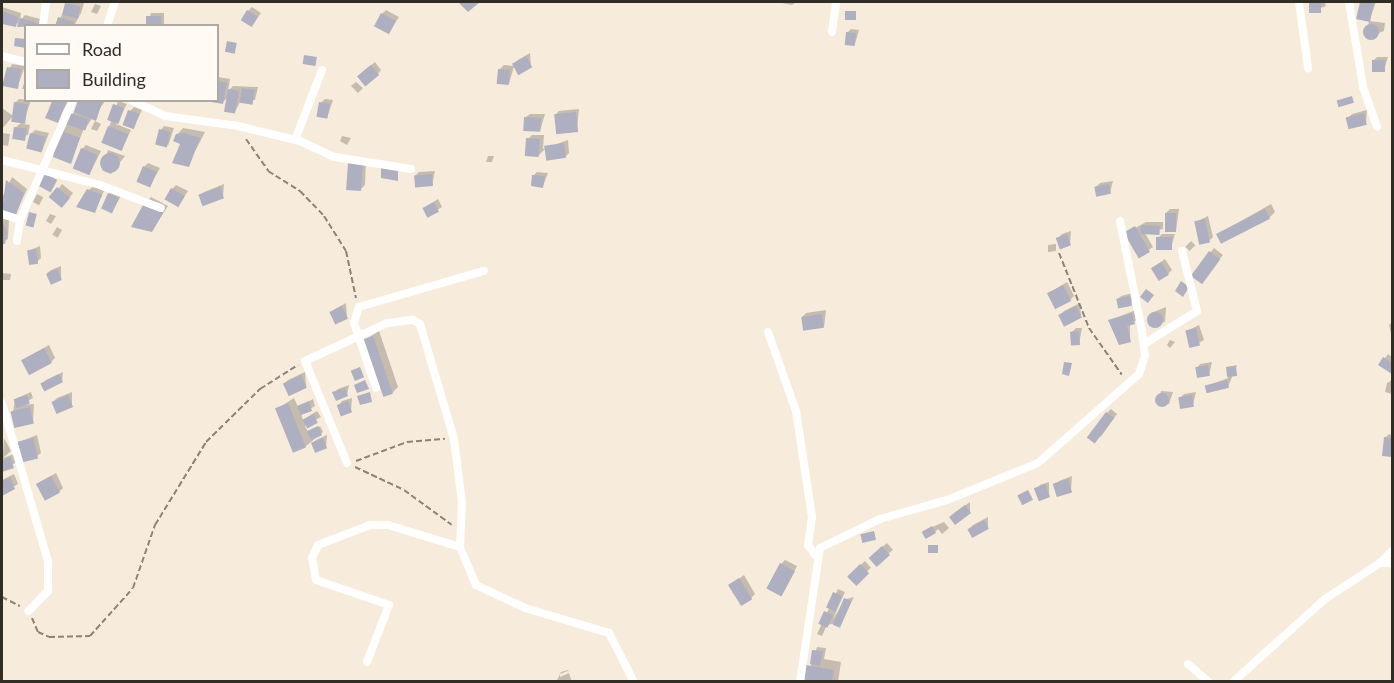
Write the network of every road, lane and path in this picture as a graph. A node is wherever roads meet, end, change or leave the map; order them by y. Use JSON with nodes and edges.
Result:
{"nodes":[{"id":1,"x":46,"y":2,"type":"edge"},
{"id":2,"x":115,"y":2,"type":"edge"},
{"id":3,"x":836,"y":2,"type":"edge"},
{"id":4,"x":1299,"y":2,"type":"edge"},
{"id":5,"x":1349,"y":2,"type":"edge"},
{"id":6,"x":43,"y":24,"type":"edge"},
{"id":7,"x":108,"y":24,"type":"edge"},
{"id":8,"x":832,"y":32,"type":"dead end"},
{"id":9,"x":2,"y":56,"type":"edge"},
{"id":10,"x":24,"y":62,"type":"edge"},
{"id":11,"x":1308,"y":68,"type":"dead end"},
{"id":12,"x":322,"y":70,"type":"dead end"},
{"id":13,"x":72,"y":102,"type":"edge"},
{"id":14,"x":135,"y":102,"type":"edge"},
{"id":15,"x":238,"y":126,"type":"junction"},
{"id":16,"x":1377,"y":128,"type":"dead end"},
{"id":17,"x":295,"y":140,"type":"junction"},
{"id":18,"x":2,"y":160,"type":"edge"},
{"id":19,"x":411,"y":169,"type":"dead end"},
{"id":20,"x":42,"y":170,"type":"junction"},
{"id":21,"x":161,"y":208,"type":"dead end"},
{"id":22,"x":2,"y":214,"type":"edge"},
{"id":23,"x":20,"y":220,"type":"junction"},
{"id":24,"x":1120,"y":221,"type":"dead end"},
{"id":25,"x":16,"y":241,"type":"dead end"},
{"id":26,"x":1182,"y":251,"type":"dead end"},
{"id":27,"x":1059,"y":253,"type":"dead end"},
{"id":28,"x":484,"y":270,"type":"dead end"},
{"id":29,"x":359,"y":308,"type":"junction"},
{"id":30,"x":768,"y":332,"type":"dead end"},
{"id":31,"x":359,"y":334,"type":"junction"},
{"id":32,"x":1144,"y":344,"type":"junction"},
{"id":33,"x":304,"y":362,"type":"junction"},
{"id":34,"x":1129,"y":385,"type":"junction"},
{"id":35,"x":376,"y":388,"type":"dead end"},
{"id":36,"x":2,"y":403,"type":"edge"},
{"id":37,"x":454,"y":439,"type":"junction"},
{"id":38,"x":347,"y":463,"type":"junction"},
{"id":39,"x":460,"y":527,"type":"junction"},
{"id":40,"x":460,"y":547,"type":"junction"},
{"id":41,"x":1392,"y":551,"type":"edge"},
{"id":42,"x":815,"y":555,"type":"junction"},
{"id":43,"x":1380,"y":563,"type":"junction"},
{"id":44,"x":1392,"y":563,"type":"edge"},
{"id":45,"x":2,"y":597,"type":"edge"},
{"id":46,"x":29,"y":611,"type":"junction"},
{"id":47,"x":367,"y":662,"type":"dead end"},
{"id":48,"x":1188,"y":664,"type":"dead end"},
{"id":49,"x":634,"y":681,"type":"edge"},
{"id":50,"x":800,"y":681,"type":"edge"},
{"id":51,"x":1209,"y":681,"type":"edge"},
{"id":52,"x":1233,"y":681,"type":"edge"}],
"edges":[{"from":1,"to":6,"type":"street"},
{"from":2,"to":7,"type":"street"},
{"from":3,"to":8,"type":"street"},
{"from":4,"to":11,"type":"street"},
{"from":5,"to":16,"type":"street"},
{"from":9,"to":10,"type":"street"},
{"from":12,"to":17,"type":"street"},
{"from":13,"to":20,"type":"street"},
{"from":14,"to":15,"type":"street"},
{"from":15,"to":17,"type":"street"},
{"from":15,"to":29,"type":"path"},
{"from":17,"to":19,"type":"street"},
{"from":18,"to":20,"type":"street"},
{"from":20,"to":21,"type":"street"},
{"from":20,"to":23,"type":"street"},
{"from":22,"to":23,"type":"street"},
{"from":23,"to":25,"type":"street"},
{"from":24,"to":32,"type":"street"},
{"from":26,"to":32,"type":"street"},
{"from":27,"to":34,"type":"path"},
{"from":28,"to":29,"type":"street"},
{"from":29,"to":31,"type":"street"},
{"from":30,"to":42,"type":"street"},
{"from":31,"to":33,"type":"street"},
{"from":31,"to":35,"type":"street"},
{"from":31,"to":37,"type":"street"},
{"from":32,"to":34,"type":"street"},
{"from":33,"to":38,"type":"street"},
{"from":33,"to":46,"type":"path"},
{"from":34,"to":42,"type":"street"},
{"from":36,"to":46,"type":"street"},
{"from":37,"to":38,"type":"path"},
{"from":37,"to":39,"type":"street"},
{"from":38,"to":39,"type":"path"},
{"from":39,"to":40,"type":"street"},
{"from":40,"to":47,"type":"street"},
{"from":40,"to":49,"type":"street"},
{"from":41,"to":43,"type":"street"},
{"from":42,"to":50,"type":"street"},
{"from":43,"to":44,"type":"street"},
{"from":43,"to":52,"type":"street"},
{"from":45,"to":46,"type":"path"},
{"from":48,"to":51,"type":"street"}]}
